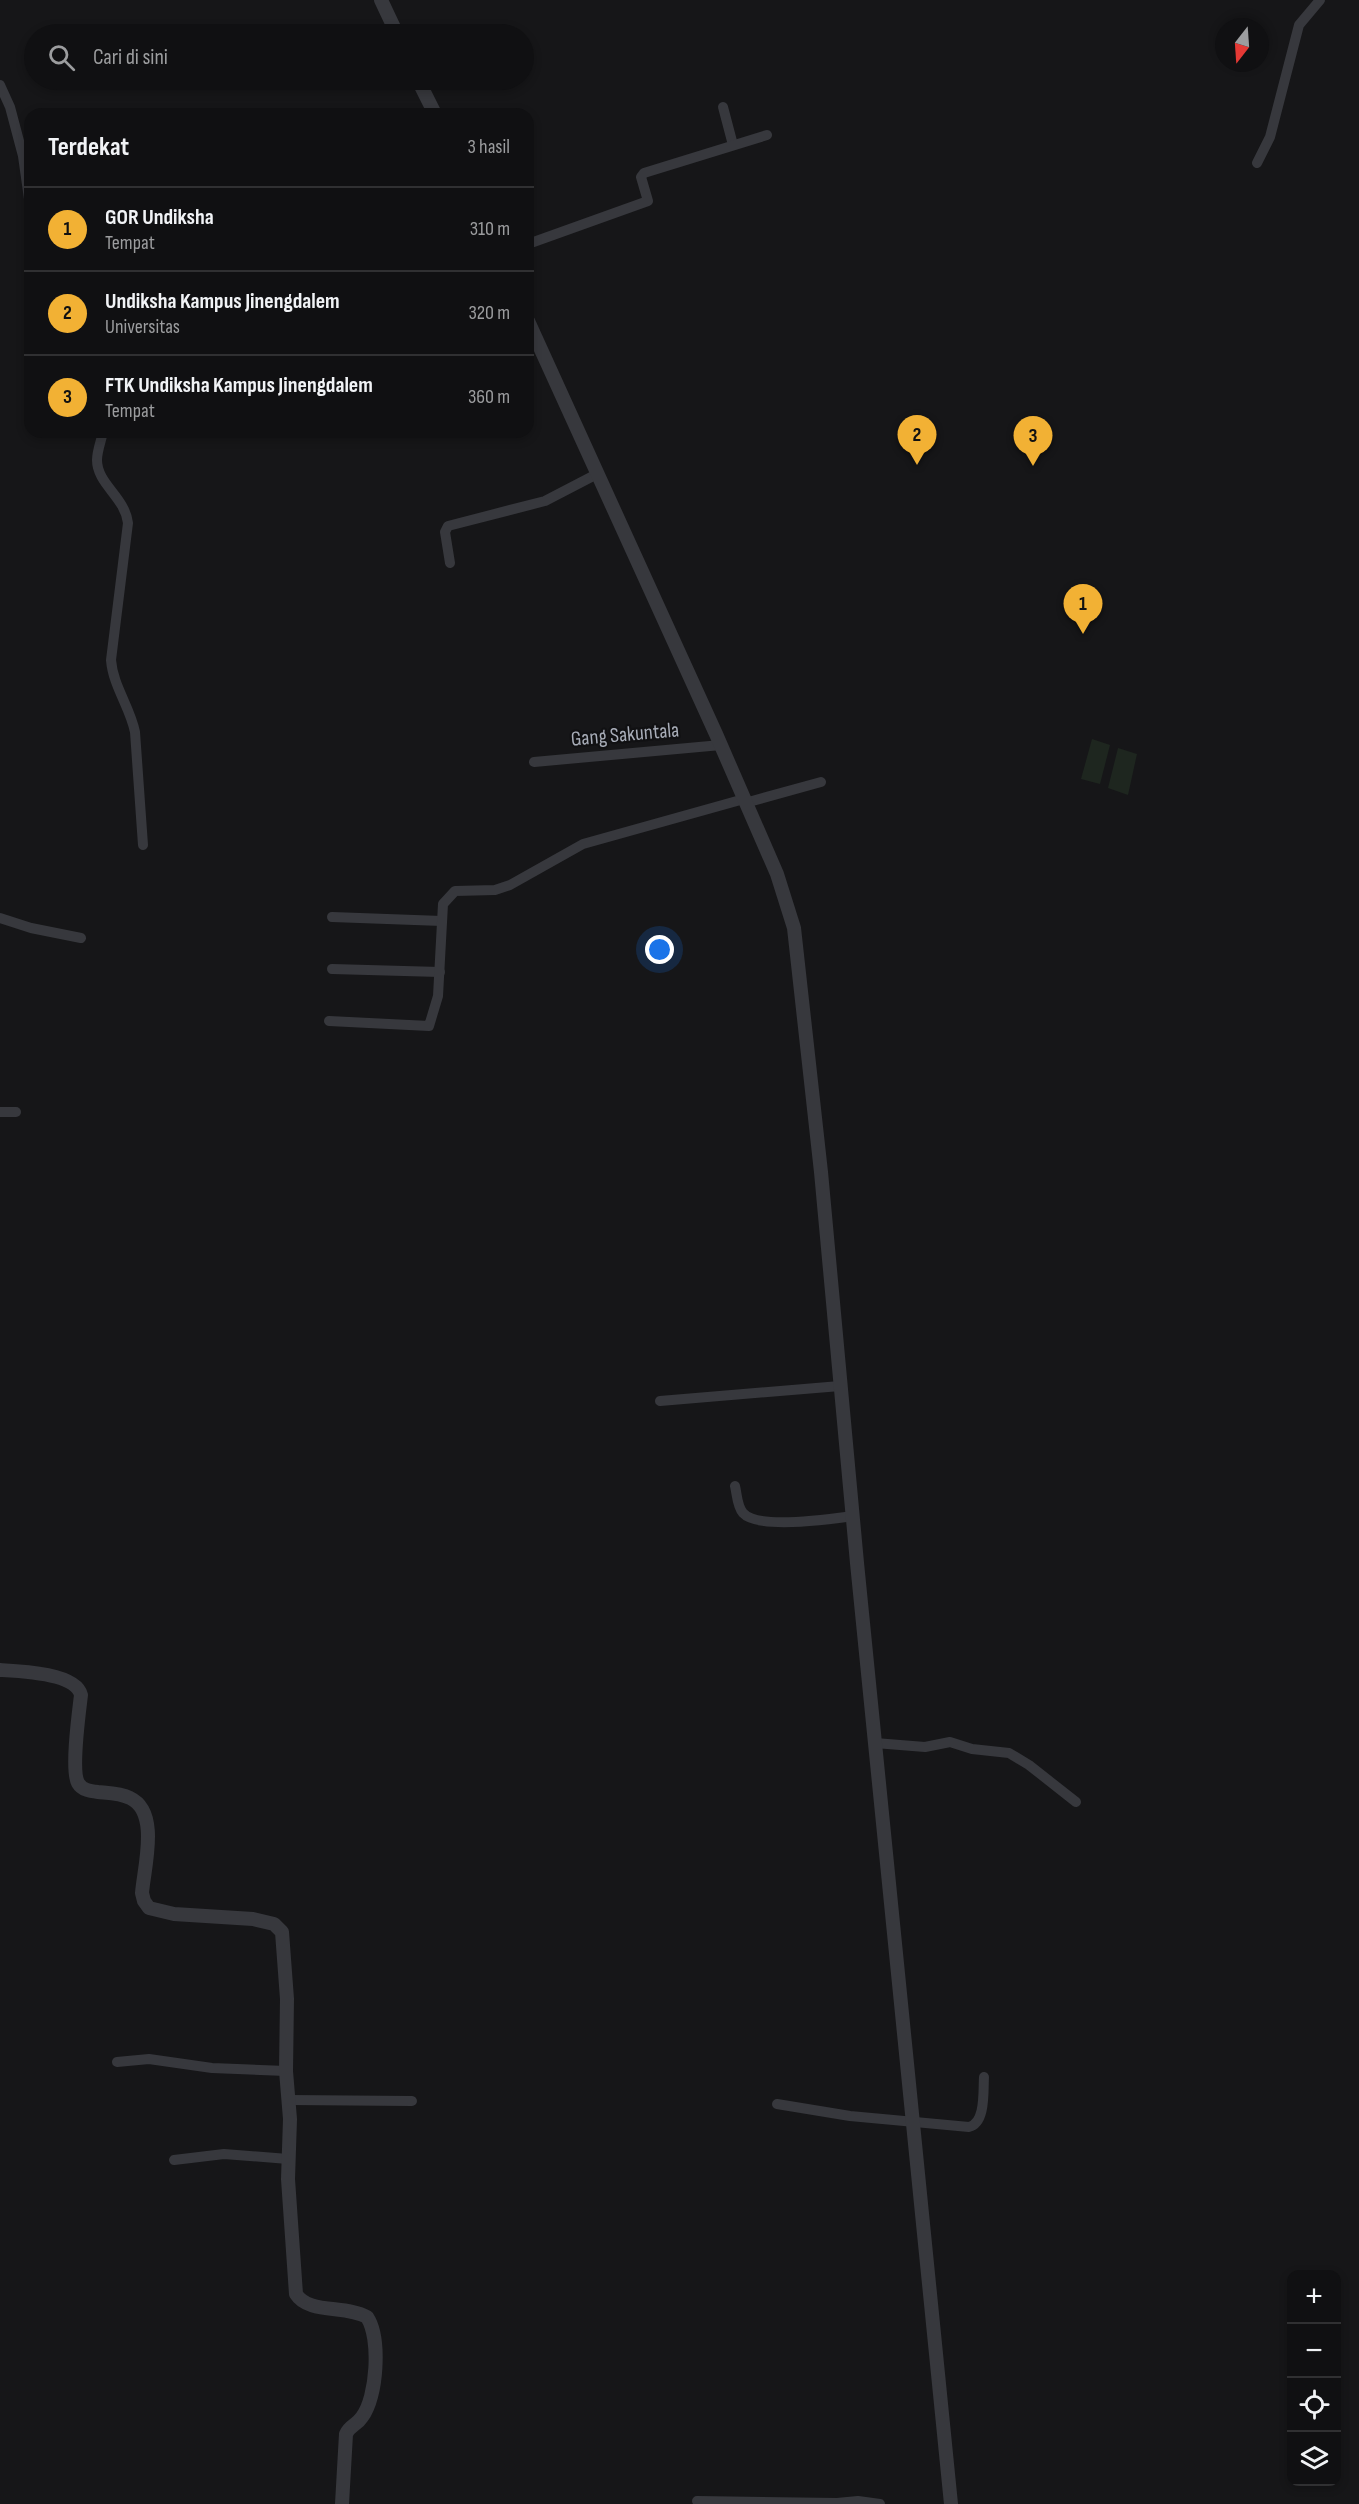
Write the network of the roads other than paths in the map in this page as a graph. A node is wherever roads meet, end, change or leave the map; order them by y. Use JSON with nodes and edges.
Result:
{"nodes":[{"id":1,"x":381,"y":0,"type":"edge"},
{"id":2,"x":1320,"y":0,"type":"edge"},
{"id":3,"x":393,"y":24,"type":"edge"},
{"id":4,"x":0,"y":85,"type":"edge"},
{"id":5,"x":423,"y":90,"type":"edge"},
{"id":6,"x":723,"y":107,"type":"dead end"},
{"id":7,"x":432,"y":108,"type":"edge"},
{"id":8,"x":767,"y":135,"type":"dead end"},
{"id":9,"x":733,"y":145,"type":"junction"},
{"id":10,"x":24,"y":163,"type":"edge"},
{"id":11,"x":1257,"y":163,"type":"dead end"},
{"id":12,"x":534,"y":242,"type":"edge"},
{"id":13,"x":534,"y":334,"type":"edge"},
{"id":14,"x":102,"y":438,"type":"edge"},
{"id":15,"x":597,"y":474,"type":"junction"},
{"id":16,"x":450,"y":563,"type":"dead end"},
{"id":17,"x":721,"y":745,"type":"junction"},
{"id":18,"x":534,"y":762,"type":"dead end"},
{"id":19,"x":821,"y":782,"type":"dead end"},
{"id":20,"x":745,"y":801,"type":"junction"},
{"id":21,"x":143,"y":845,"type":"dead end"},
{"id":22,"x":332,"y":917,"type":"dead end"},
{"id":23,"x":0,"y":918,"type":"edge"},
{"id":24,"x":442,"y":921,"type":"junction"},
{"id":25,"x":81,"y":938,"type":"dead end"},
{"id":26,"x":332,"y":969,"type":"dead end"},
{"id":27,"x":440,"y":972,"type":"junction"},
{"id":28,"x":329,"y":1021,"type":"dead end"},
{"id":29,"x":0,"y":1112,"type":"edge"},
{"id":30,"x":16,"y":1112,"type":"dead end"},
{"id":31,"x":840,"y":1386,"type":"junction"},
{"id":32,"x":660,"y":1401,"type":"dead end"},
{"id":33,"x":735,"y":1486,"type":"dead end"},
{"id":34,"x":853,"y":1516,"type":"junction"},
{"id":35,"x":0,"y":1670,"type":"edge"},
{"id":36,"x":875,"y":1743,"type":"junction"},
{"id":37,"x":1076,"y":1802,"type":"dead end"},
{"id":38,"x":117,"y":2062,"type":"dead end"},
{"id":39,"x":286,"y":2071,"type":"junction"},
{"id":40,"x":984,"y":2077,"type":"dead end"},
{"id":41,"x":289,"y":2100,"type":"junction"},
{"id":42,"x":412,"y":2101,"type":"dead end"},
{"id":43,"x":777,"y":2104,"type":"dead end"},
{"id":44,"x":912,"y":2124,"type":"junction"},
{"id":45,"x":288,"y":2159,"type":"junction"},
{"id":46,"x":174,"y":2160,"type":"dead end"},
{"id":47,"x":697,"y":2501,"type":"dead end"},
{"id":48,"x":342,"y":2504,"type":"edge"},
{"id":49,"x":880,"y":2504,"type":"edge"},
{"id":50,"x":951,"y":2504,"type":"edge"}],
"edges":[{"from":1,"to":3,"type":"street"},
{"from":2,"to":11,"type":"street"},
{"from":4,"to":10,"type":"street"},
{"from":5,"to":7,"type":"street"},
{"from":6,"to":9,"type":"street"},
{"from":8,"to":9,"type":"street"},
{"from":9,"to":12,"type":"street"},
{"from":13,"to":15,"type":"street"},
{"from":14,"to":21,"type":"street"},
{"from":15,"to":16,"type":"street"},
{"from":15,"to":17,"type":"street"},
{"from":17,"to":18,"type":"street","name":"Gang Sakuntala"},
{"from":17,"to":20,"type":"street"},
{"from":19,"to":20,"type":"street"},
{"from":20,"to":24,"type":"street"},
{"from":20,"to":31,"type":"street"},
{"from":22,"to":24,"type":"street"},
{"from":23,"to":25,"type":"street"},
{"from":24,"to":27,"type":"street"},
{"from":26,"to":27,"type":"street"},
{"from":27,"to":28,"type":"street"},
{"from":29,"to":30,"type":"street"},
{"from":31,"to":32,"type":"street"},
{"from":31,"to":34,"type":"street"},
{"from":33,"to":34,"type":"street"},
{"from":34,"to":36,"type":"street"},
{"from":35,"to":39,"type":"street"},
{"from":36,"to":37,"type":"street"},
{"from":36,"to":44,"type":"street"},
{"from":38,"to":39,"type":"street"},
{"from":39,"to":41,"type":"street"},
{"from":40,"to":44,"type":"street"},
{"from":41,"to":42,"type":"street"},
{"from":41,"to":45,"type":"street"},
{"from":43,"to":44,"type":"street"},
{"from":44,"to":50,"type":"street"},
{"from":45,"to":46,"type":"street"},
{"from":45,"to":48,"type":"street"},
{"from":47,"to":49,"type":"street"}]}
